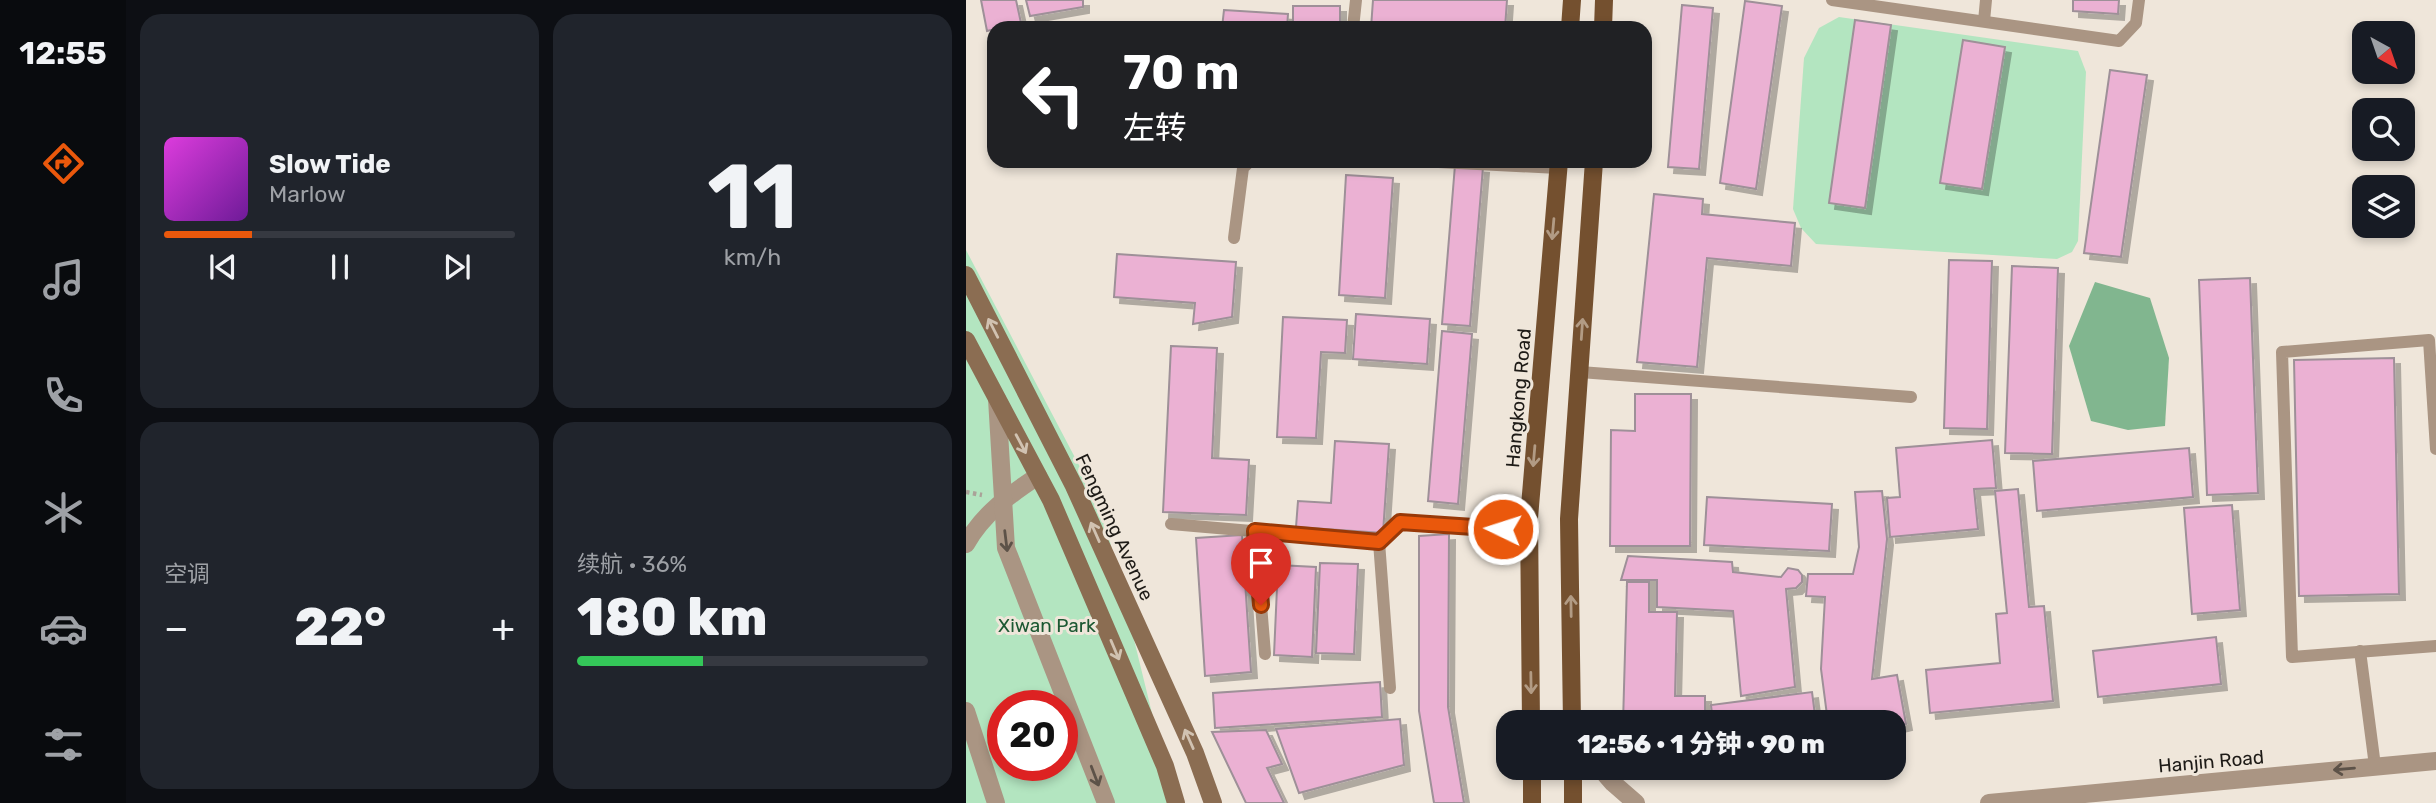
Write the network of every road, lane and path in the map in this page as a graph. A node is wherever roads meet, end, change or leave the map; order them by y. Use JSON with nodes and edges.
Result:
{"nodes":[{"id":1,"x":1356,"y":0,"type":"edge"},
{"id":2,"x":1572,"y":0,"type":"edge"},
{"id":3,"x":1604,"y":0,"type":"edge"},
{"id":4,"x":1832,"y":0,"type":"edge"},
{"id":5,"x":1986,"y":0,"type":"edge"},
{"id":6,"x":2139,"y":0,"type":"edge"},
{"id":7,"x":1354,"y":21,"type":"edge"},
{"id":8,"x":1570,"y":21,"type":"edge"},
{"id":9,"x":1603,"y":21,"type":"edge"},
{"id":10,"x":1984,"y":22,"type":"junction"},
{"id":11,"x":1243,"y":168,"type":"edge"},
{"id":12,"x":1559,"y":168,"type":"edge"},
{"id":13,"x":1594,"y":168,"type":"edge"},
{"id":14,"x":1234,"y":238,"type":"dead end"},
{"id":15,"x":966,"y":275,"type":"edge"},
{"id":16,"x":966,"y":340,"type":"edge"},
{"id":17,"x":1580,"y":372,"type":"junction"},
{"id":18,"x":1911,"y":397,"type":"dead end"},
{"id":19,"x":998,"y":399,"type":"junction"},
{"id":20,"x":2436,"y":449,"type":"edge"},
{"id":21,"x":1038,"y":476,"type":"junction"},
{"id":22,"x":1003,"y":499,"type":"junction"},
{"id":23,"x":1171,"y":524,"type":"dead end"},
{"id":24,"x":1255,"y":531,"type":"junction"},
{"id":25,"x":1529,"y":531,"type":"junction"},
{"id":26,"x":1379,"y":542,"type":"junction"},
{"id":27,"x":966,"y":544,"type":"edge"},
{"id":28,"x":2436,"y":646,"type":"edge"},
{"id":29,"x":2360,"y":651,"type":"junction"},
{"id":30,"x":1265,"y":654,"type":"dead end"},
{"id":31,"x":1390,"y":688,"type":"dead end"},
{"id":32,"x":1531,"y":710,"type":"edge"},
{"id":33,"x":1572,"y":710,"type":"edge"},
{"id":34,"x":966,"y":711,"type":"edge"},
{"id":35,"x":2436,"y":761,"type":"edge"},
{"id":36,"x":2375,"y":766,"type":"junction"},
{"id":37,"x":1532,"y":780,"type":"edge"},
{"id":38,"x":1573,"y":780,"type":"edge"},
{"id":39,"x":1610,"y":780,"type":"edge"},
{"id":40,"x":996,"y":803,"type":"edge"},
{"id":41,"x":1106,"y":803,"type":"edge"},
{"id":42,"x":1177,"y":803,"type":"edge"},
{"id":43,"x":1213,"y":803,"type":"edge"},
{"id":44,"x":1532,"y":803,"type":"edge"},
{"id":45,"x":1573,"y":803,"type":"edge"},
{"id":46,"x":1636,"y":803,"type":"edge"},
{"id":47,"x":1989,"y":803,"type":"edge"}],
"edges":[{"from":1,"to":7,"type":"lane"},
{"from":2,"to":8,"type":"main road"},
{"from":3,"to":9,"type":"main road"},
{"from":4,"to":10,"type":"lane"},
{"from":5,"to":10,"type":"lane"},
{"from":6,"to":10,"type":"lane"},
{"from":11,"to":14,"type":"lane"},
{"from":12,"to":25,"type":"main road","name":"Hangkong Road","one_way":true},
{"from":17,"to":13,"type":"main road","one_way":true},
{"from":43,"to":15,"type":"main road","name":"Fengming Avenue","one_way":true},
{"from":16,"to":19,"type":"main road"},
{"from":17,"to":18,"type":"lane"},
{"from":33,"to":17,"type":"main road","one_way":true},
{"from":19,"to":21,"type":"main road","one_way":true},
{"from":19,"to":22,"type":"street"},
{"from":20,"to":29,"type":"lane"},
{"from":21,"to":22,"type":"street"},
{"from":21,"to":42,"type":"main road","one_way":true},
{"from":22,"to":27,"type":"street"},
{"from":22,"to":41,"type":"street","one_way":true},
{"from":23,"to":24,"type":"lane"},
{"from":24,"to":26,"type":"lane"},
{"from":24,"to":30,"type":"lane"},
{"from":25,"to":26,"type":"lane"},
{"from":25,"to":32,"type":"main road","name":"Hangkong Road","one_way":true},
{"from":26,"to":31,"type":"lane"},
{"from":28,"to":29,"type":"lane"},
{"from":29,"to":36,"type":"lane"},
{"from":34,"to":40,"type":"street"},
{"from":35,"to":36,"type":"street","name":"Hanjin Road"},
{"from":36,"to":47,"type":"street","name":"Hanjin Road","one_way":true},
{"from":37,"to":44,"type":"main road"},
{"from":38,"to":45,"type":"main road"},
{"from":39,"to":46,"type":"street"}]}
